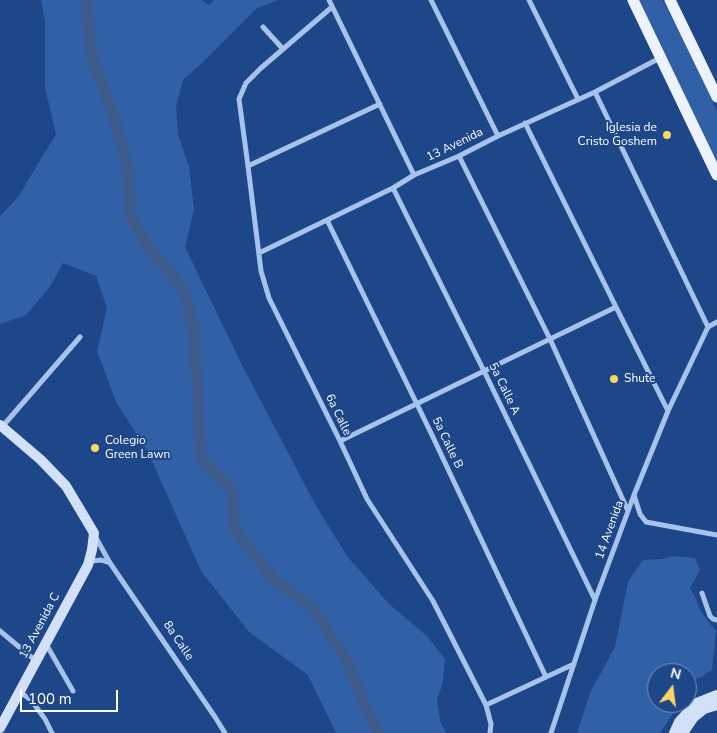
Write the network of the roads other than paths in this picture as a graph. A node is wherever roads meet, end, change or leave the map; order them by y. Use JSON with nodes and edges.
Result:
{"nodes":[{"id":1,"x":329,"y":0,"type":"edge"},
{"id":2,"x":431,"y":0,"type":"edge"},
{"id":3,"x":529,"y":0,"type":"edge"},
{"id":4,"x":632,"y":0,"type":"edge"},
{"id":5,"x":670,"y":0,"type":"edge"},
{"id":6,"x":332,"y":7,"type":"junction"},
{"id":7,"x":264,"y":27,"type":"dead end"},
{"id":8,"x":283,"y":49,"type":"junction"},
{"id":9,"x":660,"y":58,"type":"junction"},
{"id":10,"x":595,"y":92,"type":"junction"},
{"id":11,"x":717,"y":97,"type":"edge"},
{"id":12,"x":578,"y":99,"type":"junction"},
{"id":13,"x":380,"y":104,"type":"junction"},
{"id":14,"x":525,"y":123,"type":"junction"},
{"id":15,"x":498,"y":136,"type":"junction"},
{"id":16,"x":459,"y":156,"type":"junction"},
{"id":17,"x":248,"y":166,"type":"junction"},
{"id":18,"x":414,"y":175,"type":"junction"},
{"id":19,"x":717,"y":175,"type":"edge"},
{"id":20,"x":393,"y":188,"type":"junction"},
{"id":21,"x":327,"y":220,"type":"junction"},
{"id":22,"x":259,"y":253,"type":"junction"},
{"id":23,"x":616,"y":307,"type":"junction"},
{"id":24,"x":717,"y":322,"type":"edge"},
{"id":25,"x":708,"y":327,"type":"junction"},
{"id":26,"x":80,"y":337,"type":"dead end"},
{"id":27,"x":550,"y":339,"type":"junction"},
{"id":28,"x":484,"y":371,"type":"junction"},
{"id":29,"x":416,"y":404,"type":"junction"},
{"id":30,"x":668,"y":411,"type":"junction"},
{"id":31,"x":1,"y":426,"type":"edge"},
{"id":32,"x":340,"y":440,"type":"junction"},
{"id":33,"x":634,"y":494,"type":"junction"},
{"id":34,"x":628,"y":511,"type":"junction"},
{"id":35,"x":94,"y":533,"type":"junction"},
{"id":36,"x":717,"y":535,"type":"edge"},
{"id":37,"x":110,"y":563,"type":"junction"},
{"id":38,"x":88,"y":565,"type":"junction"},
{"id":39,"x":702,"y":593,"type":"dead end"},
{"id":40,"x":595,"y":600,"type":"junction"},
{"id":41,"x":717,"y":620,"type":"edge"},
{"id":42,"x":0,"y":631,"type":"edge"},
{"id":43,"x":46,"y":643,"type":"junction"},
{"id":44,"x":36,"y":661,"type":"junction"},
{"id":45,"x":574,"y":664,"type":"junction"},
{"id":46,"x":546,"y":677,"type":"junction"},
{"id":47,"x":73,"y":691,"type":"dead end"},
{"id":48,"x":20,"y":692,"type":"junction"},
{"id":49,"x":717,"y":695,"type":"edge"},
{"id":50,"x":486,"y":705,"type":"junction"},
{"id":51,"x":717,"y":705,"type":"edge"},
{"id":52,"x":0,"y":728,"type":"edge"},
{"id":53,"x":52,"y":733,"type":"edge"},
{"id":54,"x":225,"y":733,"type":"edge"},
{"id":55,"x":490,"y":733,"type":"edge"},
{"id":56,"x":551,"y":733,"type":"edge"},
{"id":57,"x":674,"y":733,"type":"edge"},
{"id":58,"x":683,"y":733,"type":"edge"}],
"edges":[{"from":1,"to":6,"type":"street"},
{"from":2,"to":15,"type":"street"},
{"from":3,"to":12,"type":"street"},
{"from":4,"to":9,"type":"main road"},
{"from":5,"to":11,"type":"main road"},
{"from":6,"to":8,"type":"street"},
{"from":6,"to":13,"type":"street"},
{"from":7,"to":8,"type":"street"},
{"from":8,"to":17,"type":"street","name":"6a Calle"},
{"from":9,"to":10,"type":"street","name":"13 Avenida"},
{"from":9,"to":19,"type":"main road"},
{"from":10,"to":12,"type":"street","name":"13 Avenida"},
{"from":10,"to":25,"type":"street"},
{"from":12,"to":14,"type":"street","name":"13 Avenida"},
{"from":13,"to":17,"type":"street"},
{"from":13,"to":18,"type":"street"},
{"from":14,"to":15,"type":"street","name":"13 Avenida"},
{"from":14,"to":23,"type":"street"},
{"from":15,"to":16,"type":"street","name":"13 Avenida"},
{"from":16,"to":18,"type":"street","name":"13 Avenida"},
{"from":16,"to":27,"type":"street"},
{"from":17,"to":22,"type":"street","name":"6a Calle"},
{"from":18,"to":20,"type":"street","name":"13 Avenida"},
{"from":20,"to":21,"type":"street","name":"13 Avenida"},
{"from":20,"to":28,"type":"street","name":"5a Calle A"},
{"from":21,"to":22,"type":"street","name":"13 Avenida"},
{"from":21,"to":29,"type":"street","name":"5a Calle B"},
{"from":22,"to":32,"type":"street","name":"6a Calle"},
{"from":23,"to":27,"type":"street"},
{"from":23,"to":30,"type":"street"},
{"from":24,"to":25,"type":"street"},
{"from":25,"to":30,"type":"street","name":"14 Avenida"},
{"from":26,"to":31,"type":"street"},
{"from":27,"to":28,"type":"street"},
{"from":27,"to":34,"type":"street"},
{"from":28,"to":29,"type":"street"},
{"from":28,"to":40,"type":"street","name":"5a Calle A"},
{"from":29,"to":32,"type":"street"},
{"from":29,"to":46,"type":"street","name":"5a Calle B"},
{"from":30,"to":33,"type":"street","name":"14 Avenida"},
{"from":31,"to":35,"type":"street","name":"8a Calle"},
{"from":32,"to":50,"type":"street","name":"6a Calle"},
{"from":33,"to":34,"type":"street","name":"14 Avenida"},
{"from":33,"to":36,"type":"street"},
{"from":34,"to":40,"type":"street","name":"14 Avenida"},
{"from":35,"to":37,"type":"street","name":"8a Calle"},
{"from":35,"to":38,"type":"street","name":"13 Avenida C"},
{"from":37,"to":38,"type":"street"},
{"from":37,"to":54,"type":"street","name":"8a Calle"},
{"from":38,"to":43,"type":"street","name":"13 Avenida C"},
{"from":39,"to":41,"type":"street"},
{"from":40,"to":45,"type":"street","name":"14 Avenida"},
{"from":42,"to":44,"type":"street"},
{"from":43,"to":44,"type":"street","name":"13 Avenida C"},
{"from":43,"to":47,"type":"street"},
{"from":44,"to":48,"type":"street","name":"13 Avenida C"},
{"from":45,"to":46,"type":"street"},
{"from":45,"to":56,"type":"street"},
{"from":46,"to":50,"type":"street"},
{"from":48,"to":52,"type":"street","name":"13 Avenida C"},
{"from":48,"to":53,"type":"street"},
{"from":49,"to":57,"type":"street"},
{"from":50,"to":55,"type":"street","name":"6a Calle"},
{"from":51,"to":58,"type":"street"}]}
